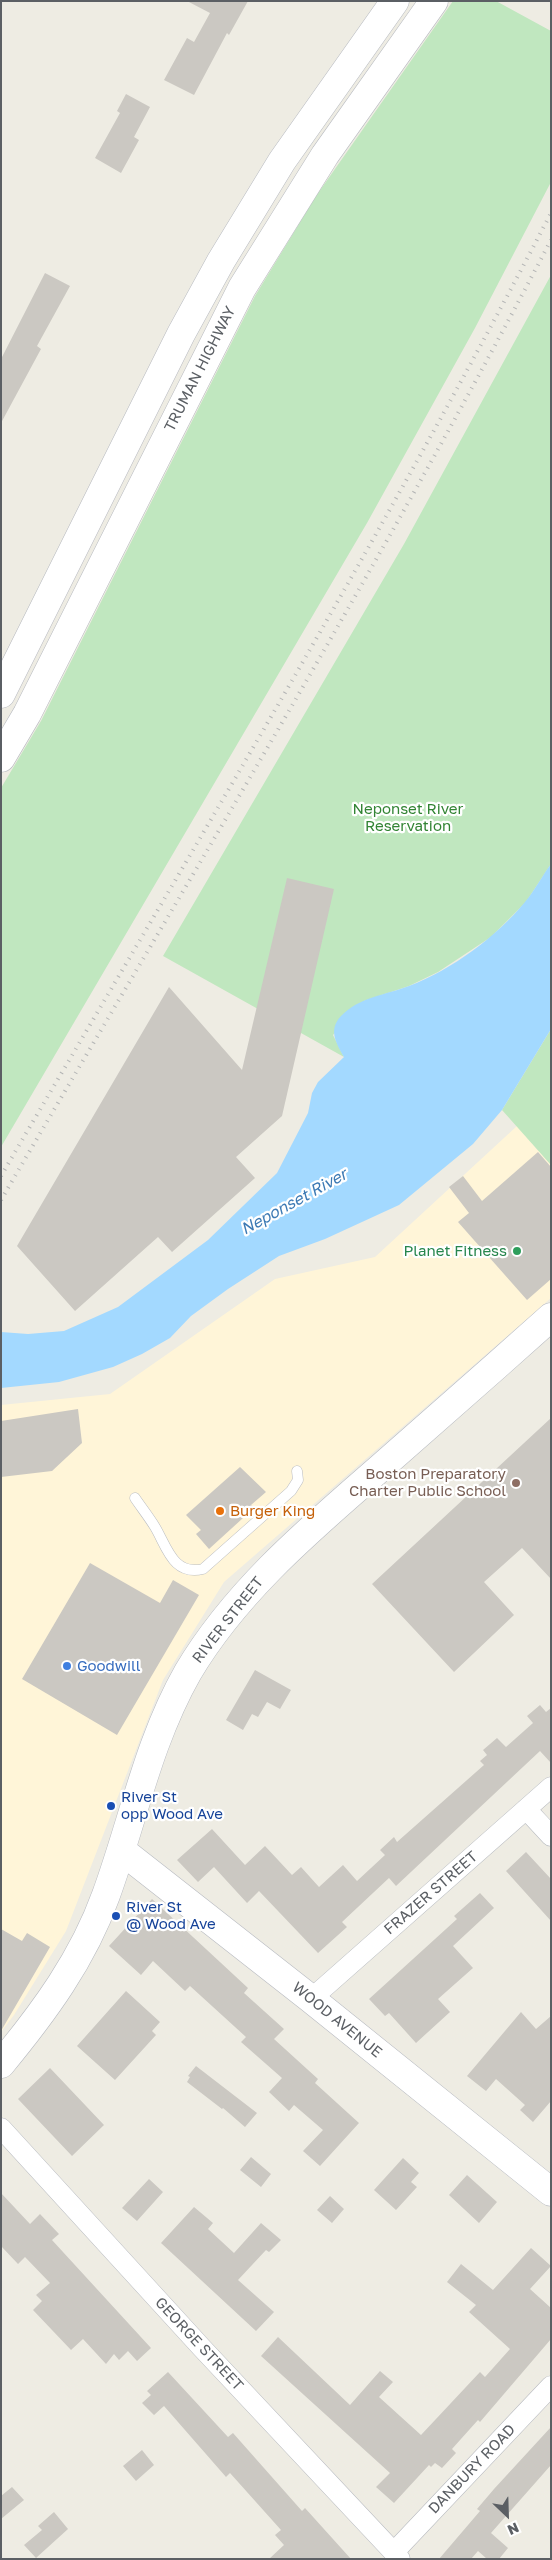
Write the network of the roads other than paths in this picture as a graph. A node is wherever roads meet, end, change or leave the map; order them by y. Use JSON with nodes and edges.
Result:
{"nodes":[{"id":1,"x":394,"y":1,"type":"edge"},
{"id":2,"x":434,"y":1,"type":"edge"},
{"id":3,"x":93,"y":514,"type":"junction"},
{"id":4,"x":120,"y":528,"type":"junction"},
{"id":5,"x":1,"y":694,"type":"edge"},
{"id":6,"x":1,"y":758,"type":"edge"},
{"id":7,"x":551,"y":1317,"type":"edge"},
{"id":8,"x":297,"y":1471,"type":"dead end"},
{"id":9,"x":135,"y":1498,"type":"dead end"},
{"id":10,"x":551,"y":1787,"type":"edge"},
{"id":11,"x":526,"y":1809,"type":"junction"},
{"id":12,"x":551,"y":1836,"type":"edge"},
{"id":13,"x":120,"y":1850,"type":"junction"},
{"id":14,"x":311,"y":1999,"type":"junction"},
{"id":15,"x":1,"y":2064,"type":"edge"},
{"id":16,"x":1,"y":2128,"type":"edge"},
{"id":17,"x":551,"y":2192,"type":"edge"},
{"id":18,"x":551,"y":2386,"type":"edge"},
{"id":19,"x":397,"y":2555,"type":"edge"}],
"edges":[{"from":1,"to":3,"type":"main road","name":"TRUMAN HIGHWAY"},
{"from":2,"to":4,"type":"main road","name":"TRUMAN HIGHWAY"},
{"from":3,"to":4,"type":"main road"},
{"from":3,"to":5,"type":"main road","name":"TRUMAN HIGHWAY"},
{"from":4,"to":6,"type":"main road","name":"TRUMAN HIGHWAY"},
{"from":7,"to":13,"type":"main road","name":"RIVER STREET"},
{"from":8,"to":9,"type":"lane"},
{"from":10,"to":11,"type":"street","name":"FRAZER STREET"},
{"from":11,"to":12,"type":"street"},
{"from":11,"to":14,"type":"street","name":"FRAZER STREET"},
{"from":13,"to":14,"type":"main road","name":"WOOD AVENUE"},
{"from":13,"to":15,"type":"main road","name":"RIVER STREET"},
{"from":14,"to":17,"type":"main road","name":"WOOD AVENUE"},
{"from":16,"to":19,"type":"street","name":"GEORGE STREET"},
{"from":18,"to":19,"type":"street","name":"DANBURY ROAD"}]}
